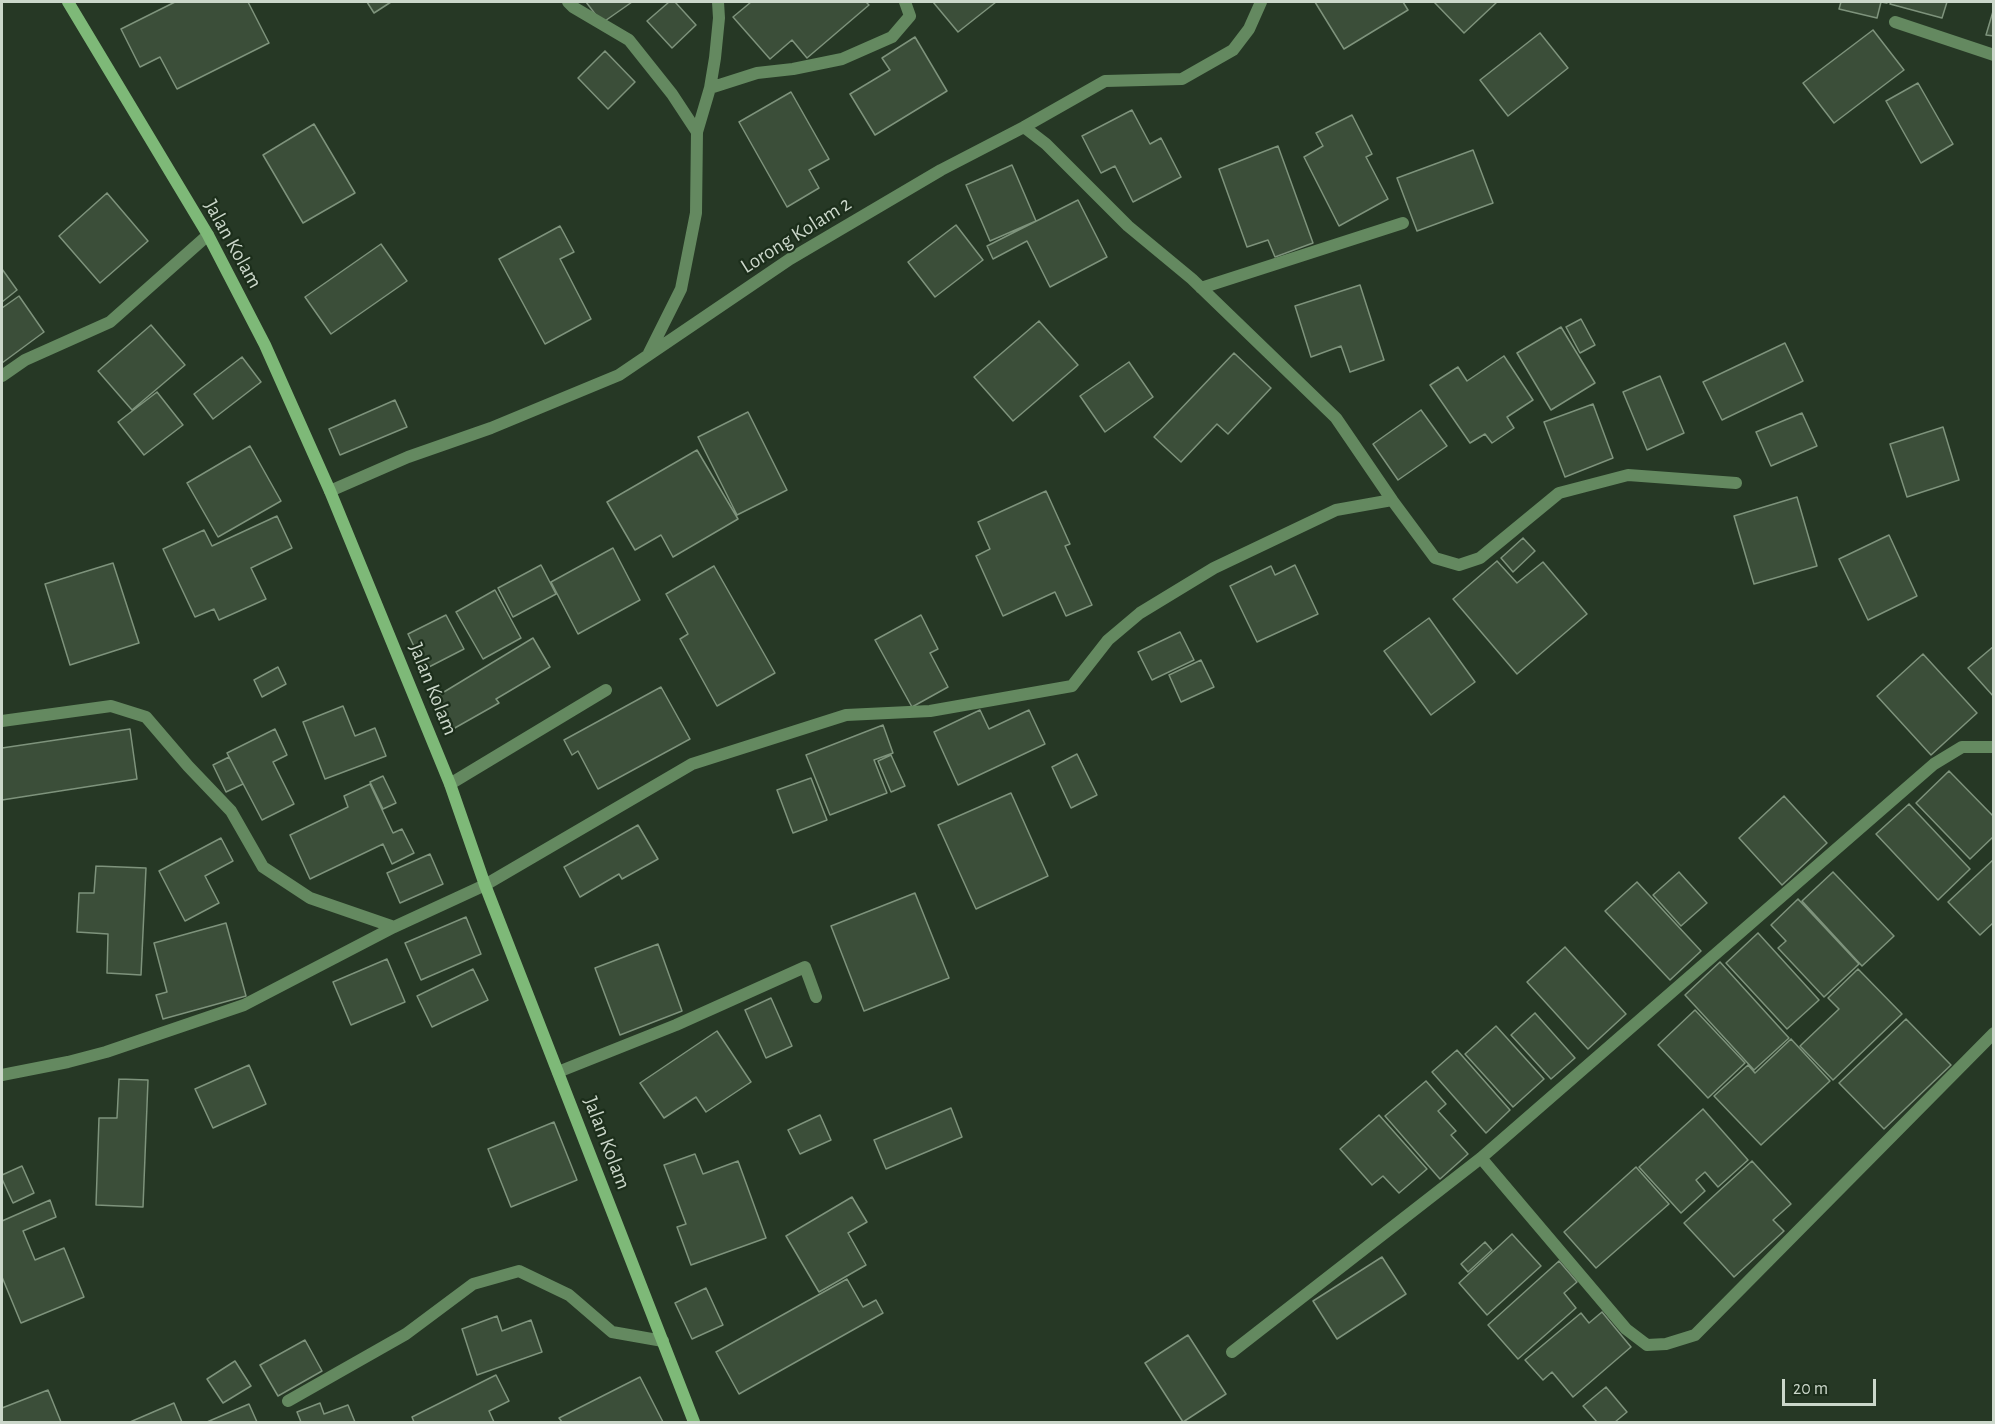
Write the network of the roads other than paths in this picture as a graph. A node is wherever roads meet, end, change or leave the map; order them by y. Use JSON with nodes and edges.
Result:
{"nodes":[{"id":1,"x":68,"y":2,"type":"edge"},
{"id":2,"x":568,"y":2,"type":"edge"},
{"id":3,"x":718,"y":2,"type":"edge"},
{"id":4,"x":905,"y":2,"type":"edge"},
{"id":5,"x":1261,"y":2,"type":"edge"},
{"id":6,"x":1896,"y":22,"type":"dead end"},
{"id":7,"x":1994,"y":55,"type":"edge"},
{"id":8,"x":710,"y":88,"type":"junction"},
{"id":9,"x":1024,"y":127,"type":"junction"},
{"id":10,"x":698,"y":132,"type":"junction"},
{"id":11,"x":1403,"y":223,"type":"dead end"},
{"id":12,"x":208,"y":235,"type":"junction"},
{"id":13,"x":1201,"y":288,"type":"junction"},
{"id":14,"x":647,"y":357,"type":"junction"},
{"id":15,"x":2,"y":376,"type":"edge"},
{"id":16,"x":1736,"y":483,"type":"dead end"},
{"id":17,"x":330,"y":491,"type":"junction"},
{"id":18,"x":1392,"y":500,"type":"junction"},
{"id":19,"x":606,"y":690,"type":"dead end"},
{"id":20,"x":2,"y":721,"type":"edge"},
{"id":21,"x":1994,"y":747,"type":"edge"},
{"id":22,"x":450,"y":784,"type":"junction"},
{"id":23,"x":485,"y":885,"type":"junction"},
{"id":24,"x":394,"y":927,"type":"junction"},
{"id":25,"x":816,"y":997,"type":"dead end"},
{"id":26,"x":1994,"y":1033,"type":"edge"},
{"id":27,"x":558,"y":1072,"type":"junction"},
{"id":28,"x":2,"y":1075,"type":"edge"},
{"id":29,"x":1482,"y":1158,"type":"junction"},
{"id":30,"x":663,"y":1341,"type":"junction"},
{"id":31,"x":1232,"y":1352,"type":"dead end"},
{"id":32,"x":288,"y":1401,"type":"dead end"},
{"id":33,"x":694,"y":1422,"type":"edge"}],
"edges":[{"from":1,"to":12,"type":"street","name":"Jalan Kolam"},
{"from":2,"to":10,"type":"street"},
{"from":3,"to":8,"type":"street"},
{"from":4,"to":8,"type":"street"},
{"from":5,"to":9,"type":"street","name":"Lorong Kolam 2"},
{"from":6,"to":7,"type":"street"},
{"from":8,"to":10,"type":"street"},
{"from":9,"to":13,"type":"street"},
{"from":9,"to":14,"type":"street","name":"Lorong Kolam 2"},
{"from":10,"to":14,"type":"street"},
{"from":11,"to":13,"type":"street"},
{"from":12,"to":15,"type":"street"},
{"from":12,"to":17,"type":"street","name":"Jalan Kolam"},
{"from":13,"to":18,"type":"street"},
{"from":14,"to":17,"type":"street","name":"Lorong Kolam 2"},
{"from":16,"to":18,"type":"street"},
{"from":17,"to":22,"type":"street","name":"Jalan Kolam"},
{"from":18,"to":23,"type":"street"},
{"from":19,"to":22,"type":"street"},
{"from":20,"to":24,"type":"street"},
{"from":21,"to":29,"type":"street"},
{"from":22,"to":23,"type":"street","name":"Jalan Kolam"},
{"from":23,"to":24,"type":"street"},
{"from":23,"to":27,"type":"street","name":"Jalan Kolam"},
{"from":24,"to":28,"type":"street"},
{"from":25,"to":27,"type":"street"},
{"from":26,"to":29,"type":"street"},
{"from":27,"to":30,"type":"street","name":"Jalan Kolam"},
{"from":29,"to":31,"type":"street"},
{"from":30,"to":32,"type":"street"},
{"from":30,"to":33,"type":"street","name":"Jalan Kolam"}]}
